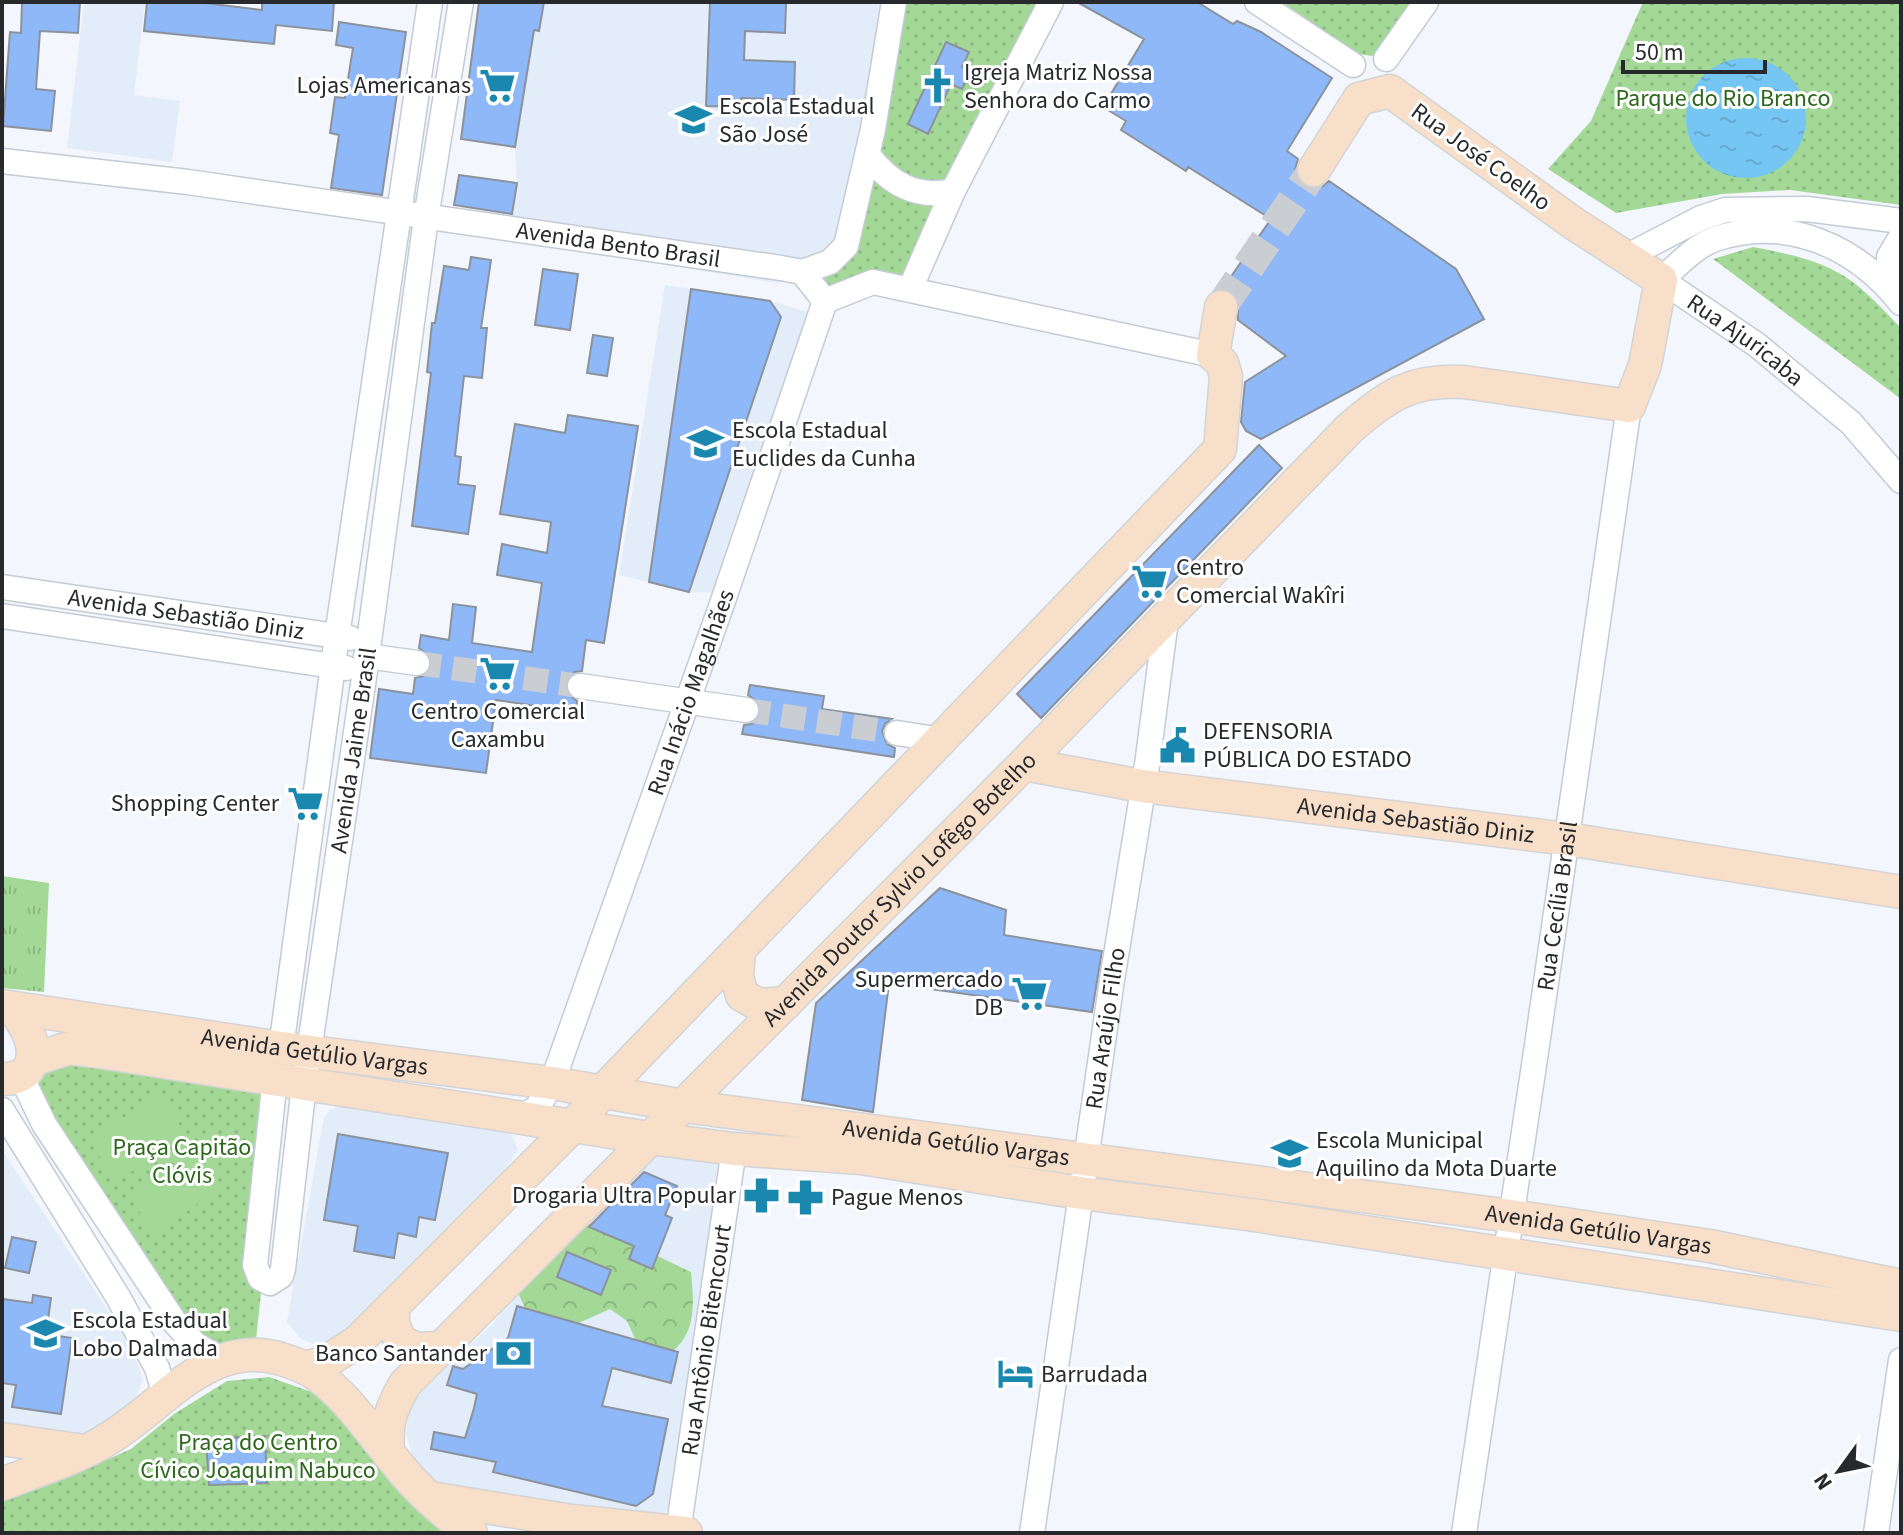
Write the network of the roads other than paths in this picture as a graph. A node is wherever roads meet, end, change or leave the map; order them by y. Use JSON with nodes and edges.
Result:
{"nodes":[{"id":1,"x":430,"y":2,"type":"edge"},
{"id":2,"x":461,"y":2,"type":"edge"},
{"id":3,"x":894,"y":2,"type":"edge"},
{"id":4,"x":1051,"y":2,"type":"edge"},
{"id":5,"x":1257,"y":2,"type":"edge"},
{"id":6,"x":1426,"y":2,"type":"edge"},
{"id":7,"x":1353,"y":65,"type":"junction"},
{"id":8,"x":1388,"y":75,"type":"junction"},
{"id":9,"x":1359,"y":99,"type":"junction"},
{"id":10,"x":868,"y":155,"type":"junction"},
{"id":11,"x":2,"y":161,"type":"edge"},
{"id":12,"x":1314,"y":170,"type":"tunnel mouth"},
{"id":13,"x":953,"y":191,"type":"junction"},
{"id":14,"x":399,"y":213,"type":"junction"},
{"id":15,"x":426,"y":218,"type":"junction"},
{"id":16,"x":1901,"y":221,"type":"edge"},
{"id":17,"x":1573,"y":223,"type":"joint"},
{"id":18,"x":1901,"y":237,"type":"edge"},
{"id":19,"x":846,"y":246,"type":"junction"},
{"id":20,"x":1626,"y":257,"type":"junction"},
{"id":21,"x":802,"y":272,"type":"junction"},
{"id":22,"x":1661,"y":280,"type":"junction"},
{"id":23,"x":873,"y":282,"type":"junction"},
{"id":24,"x":910,"y":289,"type":"junction"},
{"id":25,"x":1894,"y":294,"type":"edge"},
{"id":26,"x":825,"y":301,"type":"junction"},
{"id":27,"x":1221,"y":307,"type":"tunnel mouth"},
{"id":28,"x":1213,"y":355,"type":"junction"},
{"id":29,"x":1629,"y":406,"type":"junction"},
{"id":30,"x":1901,"y":481,"type":"edge"},
{"id":31,"x":2,"y":587,"type":"edge"},
{"id":32,"x":2,"y":616,"type":"edge"},
{"id":33,"x":1166,"y":620,"type":"junction"},
{"id":34,"x":337,"y":636,"type":"junction"},
{"id":35,"x":366,"y":656,"type":"junction"},
{"id":36,"x":417,"y":663,"type":"tunnel mouth"},
{"id":37,"x":333,"y":665,"type":"junction"},
{"id":38,"x":580,"y":686,"type":"tunnel mouth"},
{"id":39,"x":687,"y":701,"type":"junction"},
{"id":40,"x":746,"y":710,"type":"tunnel mouth"},
{"id":41,"x":897,"y":733,"type":"tunnel mouth"},
{"id":42,"x":942,"y":740,"type":"junction"},
{"id":43,"x":1033,"y":754,"type":"junction"},
{"id":44,"x":1145,"y":775,"type":"junction"},
{"id":45,"x":1568,"y":831,"type":"junction"},
{"id":46,"x":1901,"y":874,"type":"edge"},
{"id":47,"x":1901,"y":892,"type":"edge"},
{"id":48,"x":739,"y":950,"type":"junction"},
{"id":49,"x":786,"y":1003,"type":"junction"},
{"id":50,"x":6,"y":1007,"type":"edge"},
{"id":51,"x":295,"y":1050,"type":"junction"},
{"id":52,"x":18,"y":1071,"type":"edge"},
{"id":53,"x":290,"y":1082,"type":"junction"},
{"id":54,"x":552,"y":1083,"type":"junction"},
{"id":55,"x":604,"y":1090,"type":"junction"},
{"id":56,"x":684,"y":1106,"type":"junction"},
{"id":57,"x":2,"y":1110,"type":"edge"},
{"id":58,"x":521,"y":1117,"type":"junction"},
{"id":59,"x":574,"y":1125,"type":"junction"},
{"id":60,"x":650,"y":1138,"type":"junction"},
{"id":61,"x":734,"y":1149,"type":"junction"},
{"id":62,"x":1086,"y":1158,"type":"junction"},
{"id":63,"x":1081,"y":1193,"type":"junction"},
{"id":64,"x":1511,"y":1216,"type":"junction"},
{"id":65,"x":1504,"y":1254,"type":"junction"},
{"id":66,"x":1901,"y":1286,"type":"edge"},
{"id":67,"x":393,"y":1306,"type":"junction"},
{"id":68,"x":1901,"y":1315,"type":"edge"},
{"id":69,"x":440,"y":1348,"type":"junction"},
{"id":70,"x":222,"y":1360,"type":"junction"},
{"id":71,"x":1901,"y":1360,"type":"edge"},
{"id":72,"x":309,"y":1367,"type":"junction"},
{"id":73,"x":165,"y":1396,"type":"junction"},
{"id":74,"x":2,"y":1439,"type":"edge"},
{"id":75,"x":87,"y":1452,"type":"junction"},
{"id":76,"x":388,"y":1453,"type":"junction"},
{"id":77,"x":2,"y":1484,"type":"edge"},
{"id":78,"x":430,"y":1498,"type":"junction"},
{"id":79,"x":572,"y":1527,"type":"edge"},
{"id":80,"x":682,"y":1532,"type":"edge"},
{"id":81,"x":471,"y":1533,"type":"edge"},
{"id":82,"x":1032,"y":1533,"type":"edge"},
{"id":83,"x":1464,"y":1533,"type":"edge"},
{"id":84,"x":1876,"y":1533,"type":"edge"}],
"edges":[{"from":1,"to":14,"type":"street","name":"Avenida Jaime Brasil"},
{"from":2,"to":15,"type":"street","name":"Avenida Jaime Brasil"},
{"from":3,"to":10,"type":"street"},
{"from":4,"to":13,"type":"street"},
{"from":5,"to":7,"type":"street"},
{"from":6,"to":8,"type":"street"},
{"from":7,"to":8,"type":"street"},
{"from":7,"to":9,"type":"street"},
{"from":8,"to":9,"type":"main road"},
{"from":8,"to":17,"type":"main road","name":"Rua José Coelho"},
{"from":9,"to":12,"type":"main road"},
{"from":10,"to":13,"type":"street"},
{"from":10,"to":19,"type":"street"},
{"from":11,"to":14,"type":"street","name":"Avenida Bento Brasil"},
{"from":13,"to":24,"type":"street"},
{"from":14,"to":15,"type":"street","name":"Avenida Bento Brasil"},
{"from":14,"to":34,"type":"street","name":"Avenida Jaime Brasil"},
{"from":15,"to":21,"type":"street","name":"Avenida Bento Brasil"},
{"from":15,"to":35,"type":"street","name":"Avenida Jaime Brasil"},
{"from":16,"to":20,"type":"street"},
{"from":17,"to":20,"type":"main road","name":"Rua Ajuricaba"},
{"from":18,"to":25,"type":"street"},
{"from":19,"to":21,"type":"street"},
{"from":19,"to":23,"type":"street"},
{"from":20,"to":22,"type":"main road","name":"Rua Ajuricaba"},
{"from":21,"to":26,"type":"street"},
{"from":22,"to":25,"type":"street"},
{"from":22,"to":29,"type":"main road","name":"Rua Cecília Brasil"},
{"from":22,"to":30,"type":"street","name":"Rua Ajuricaba"},
{"from":23,"to":24,"type":"street"},
{"from":23,"to":26,"type":"street"},
{"from":24,"to":28,"type":"street"},
{"from":26,"to":39,"type":"street","name":"Rua Inácio Magalhães"},
{"from":27,"to":28,"type":"main road"},
{"from":28,"to":42,"type":"main road"},
{"from":29,"to":33,"type":"main road","name":"Avenida Doutor Sylvio Lofêgo Botelho"},
{"from":29,"to":45,"type":"street","name":"Rua Cecília Brasil"},
{"from":31,"to":34,"type":"street","name":"Avenida Sebastião Diniz"},
{"from":32,"to":37,"type":"street","name":"Avenida Sebastião Diniz"},
{"from":33,"to":43,"type":"main road","name":"Avenida Doutor Sylvio Lofêgo Botelho"},
{"from":33,"to":44,"type":"street","name":"Rua Araújo Filho"},
{"from":34,"to":35,"type":"street","name":"Avenida Sebastião Diniz"},
{"from":34,"to":37,"type":"street","name":"Avenida Jaime Brasil"},
{"from":35,"to":36,"type":"street"},
{"from":35,"to":37,"type":"street","name":"Avenida Sebastião Diniz"},
{"from":35,"to":51,"type":"street","name":"Avenida Jaime Brasil"},
{"from":37,"to":51,"type":"street","name":"Avenida Jaime Brasil"},
{"from":38,"to":39,"type":"street"},
{"from":39,"to":40,"type":"street"},
{"from":39,"to":54,"type":"street","name":"Rua Inácio Magalhães"},
{"from":41,"to":42,"type":"street"},
{"from":42,"to":48,"type":"main road"},
{"from":43,"to":44,"type":"main road","name":"Avenida Sebastião Diniz"},
{"from":43,"to":49,"type":"main road","name":"Avenida Doutor Sylvio Lofêgo Botelho"},
{"from":44,"to":45,"type":"main road","name":"Avenida Sebastião Diniz"},
{"from":44,"to":62,"type":"street","name":"Rua Araújo Filho"},
{"from":45,"to":46,"type":"main road","name":"Avenida Sebastião Diniz"},
{"from":45,"to":47,"type":"main road","name":"Avenida Sebastião Diniz"},
{"from":45,"to":64,"type":"street","name":"Rua Cecília Brasil"},
{"from":48,"to":49,"type":"main road"},
{"from":48,"to":55,"type":"main road"},
{"from":49,"to":56,"type":"main road","name":"Avenida Doutor Sylvio Lofêgo Botelho"},
{"from":50,"to":51,"type":"main road","name":"Avenida Getúlio Vargas"},
{"from":50,"to":52,"type":"main road"},
{"from":51,"to":53,"type":"street","name":"Avenida Jaime Brasil"},
{"from":51,"to":54,"type":"main road","name":"Avenida Getúlio Vargas"},
{"from":52,"to":53,"type":"main road","name":"Avenida Getúlio Vargas"},
{"from":52,"to":70,"type":"street"},
{"from":53,"to":53,"type":"street","name":"Avenida Jaime Brasil"},
{"from":53,"to":58,"type":"main road","name":"Avenida Getúlio Vargas"},
{"from":54,"to":55,"type":"main road","name":"Avenida Getúlio Vargas"},
{"from":54,"to":58,"type":"street","name":"Rua Inácio Magalhães"},
{"from":55,"to":56,"type":"main road","name":"Avenida Getúlio Vargas"},
{"from":55,"to":59,"type":"main road"},
{"from":56,"to":60,"type":"main road","name":"Avenida Doutor Sylvio Lofêgo Botelho"},
{"from":56,"to":62,"type":"main road","name":"Avenida Getúlio Vargas"},
{"from":57,"to":73,"type":"street"},
{"from":58,"to":59,"type":"main road","name":"Avenida Getúlio Vargas"},
{"from":59,"to":60,"type":"main road","name":"Avenida Getúlio Vargas"},
{"from":59,"to":67,"type":"main road"},
{"from":60,"to":61,"type":"main road","name":"Avenida Getúlio Vargas"},
{"from":60,"to":69,"type":"main road","name":"Avenida Doutor Sylvio Lofêgo Botelho"},
{"from":61,"to":63,"type":"main road","name":"Avenida Getúlio Vargas"},
{"from":61,"to":80,"type":"street","name":"Rua Antônio Bitencourt"},
{"from":62,"to":63,"type":"street","name":"Rua Araújo Filho"},
{"from":62,"to":64,"type":"main road","name":"Avenida Getúlio Vargas"},
{"from":63,"to":65,"type":"main road","name":"Avenida Getúlio Vargas"},
{"from":63,"to":82,"type":"street","name":"Rua Araújo Filho"},
{"from":64,"to":65,"type":"street","name":"Rua Cecília Brasil"},
{"from":64,"to":66,"type":"main road","name":"Avenida Getúlio Vargas"},
{"from":65,"to":68,"type":"main road","name":"Avenida Getúlio Vargas"},
{"from":65,"to":83,"type":"street","name":"Rua Cecília Brasil"},
{"from":67,"to":69,"type":"main road"},
{"from":67,"to":72,"type":"main road"},
{"from":69,"to":76,"type":"main road","name":"Avenida Doutor Sylvio Lofêgo Botelho"},
{"from":70,"to":72,"type":"main road"},
{"from":70,"to":73,"type":"main road"},
{"from":71,"to":84,"type":"street"},
{"from":72,"to":76,"type":"main road"},
{"from":73,"to":75,"type":"main road"},
{"from":74,"to":75,"type":"main road"},
{"from":75,"to":77,"type":"main road"},
{"from":76,"to":78,"type":"main road"},
{"from":78,"to":79,"type":"main road"},
{"from":78,"to":81,"type":"main road"},
{"from":79,"to":80,"type":"main road"}]}
